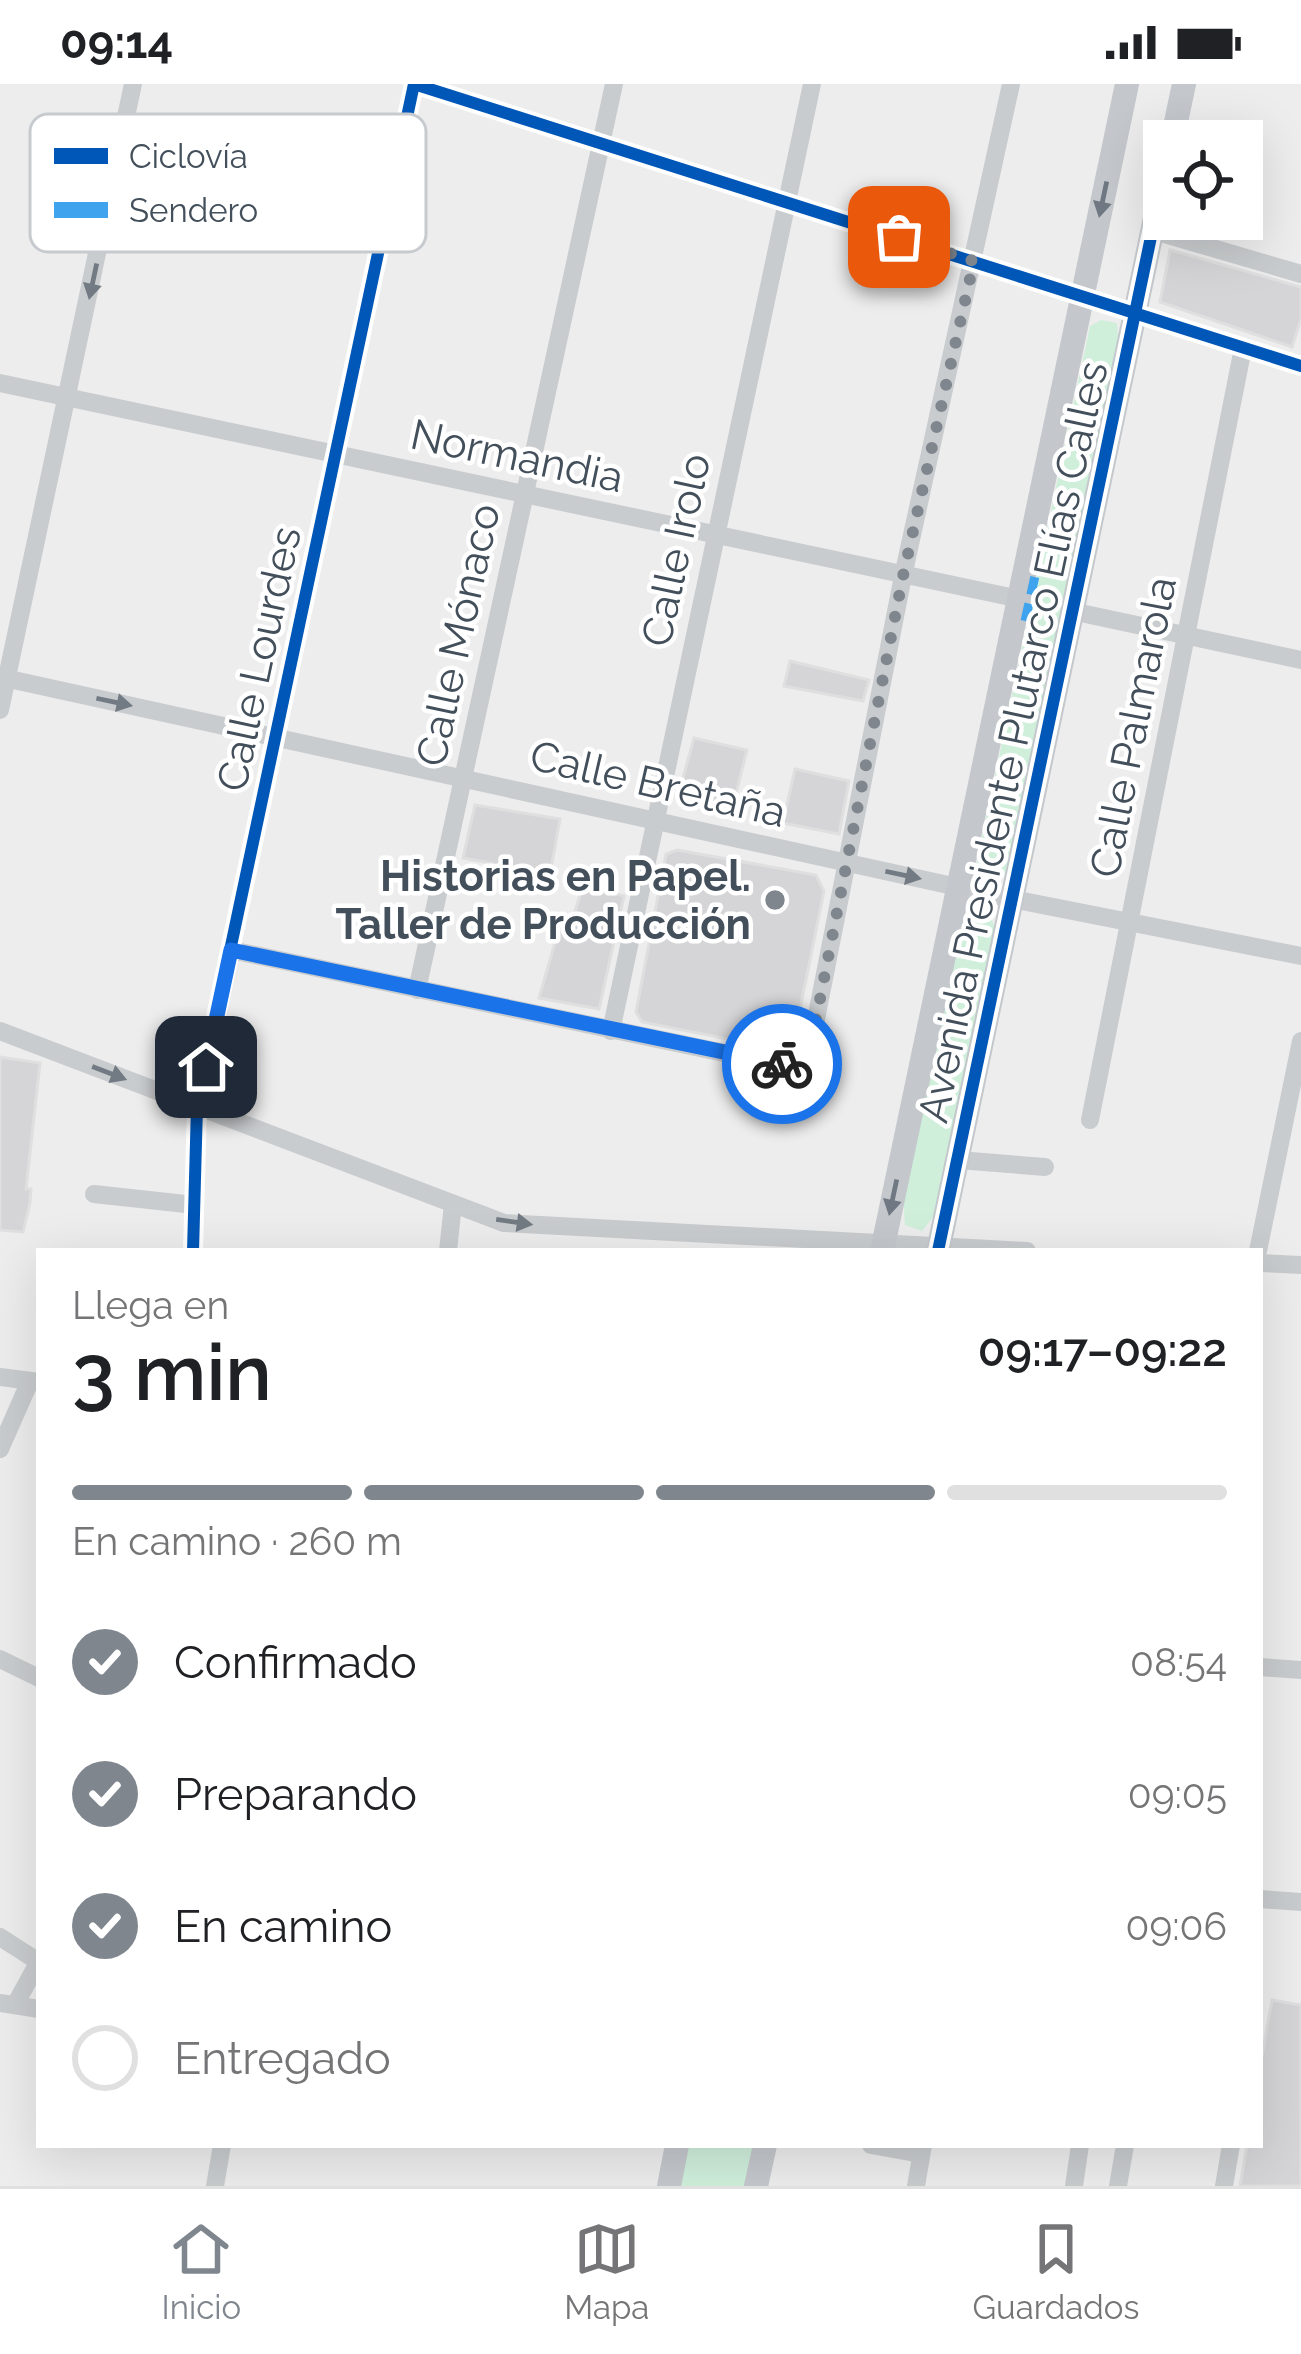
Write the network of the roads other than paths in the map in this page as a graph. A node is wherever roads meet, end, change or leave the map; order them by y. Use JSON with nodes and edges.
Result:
{"nodes":[{"id":1,"x":133,"y":84,"type":"edge"},
{"id":2,"x":413,"y":84,"type":"edge"},
{"id":3,"x":614,"y":84,"type":"edge"},
{"id":4,"x":812,"y":84,"type":"edge"},
{"id":5,"x":1011,"y":84,"type":"edge"},
{"id":6,"x":1127,"y":84,"type":"edge"},
{"id":7,"x":1184,"y":84,"type":"edge"},
{"id":8,"x":127,"y":114,"type":"edge"},
{"id":9,"x":407,"y":114,"type":"edge"},
{"id":10,"x":1176,"y":120,"type":"edge"},
{"id":11,"x":602,"y":142,"type":"junction"},
{"id":12,"x":787,"y":201,"type":"junction"},
{"id":13,"x":1149,"y":240,"type":"edge"},
{"id":14,"x":1185,"y":240,"type":"edge"},
{"id":15,"x":99,"y":252,"type":"edge"},
{"id":16,"x":379,"y":252,"type":"edge"},
{"id":17,"x":974,"y":261,"type":"junction"},
{"id":18,"x":1301,"y":274,"type":"edge"},
{"id":19,"x":1082,"y":296,"type":"junction"},
{"id":20,"x":1137,"y":314,"type":"junction"},
{"id":21,"x":1244,"y":348,"type":"junction"},
{"id":22,"x":1301,"y":367,"type":"edge"},
{"id":23,"x":0,"y":383,"type":"edge"},
{"id":24,"x":69,"y":398,"type":"junction"},
{"id":25,"x":337,"y":456,"type":"junction"},
{"id":26,"x":525,"y":494,"type":"junction"},
{"id":27,"x":716,"y":535,"type":"junction"},
{"id":28,"x":903,"y":576,"type":"junction"},
{"id":29,"x":1019,"y":599,"type":"junction"},
{"id":30,"x":1076,"y":612,"type":"junction"},
{"id":31,"x":1189,"y":636,"type":"junction"},
{"id":32,"x":1301,"y":660,"type":"edge"},
{"id":33,"x":4,"y":677,"type":"edge"},
{"id":34,"x":0,"y":710,"type":"edge"},
{"id":35,"x":276,"y":737,"type":"junction"},
{"id":36,"x":465,"y":778,"type":"junction"},
{"id":37,"x":655,"y":822,"type":"junction"},
{"id":38,"x":847,"y":863,"type":"junction"},
{"id":39,"x":959,"y":887,"type":"junction"},
{"id":40,"x":1012,"y":899,"type":"junction"},
{"id":41,"x":1131,"y":924,"type":"junction"},
{"id":42,"x":231,"y":950,"type":"junction"},
{"id":43,"x":1301,"y":956,"type":"edge"},
{"id":44,"x":417,"y":990,"type":"junction"},
{"id":45,"x":0,"y":1031,"type":"edge"},
{"id":46,"x":611,"y":1031,"type":"junction"},
{"id":47,"x":1301,"y":1041,"type":"edge"},
{"id":48,"x":197,"y":1106,"type":"junction"},
{"id":49,"x":1090,"y":1120,"type":"dead end"},
{"id":50,"x":958,"y":1160,"type":"junction"},
{"id":51,"x":1046,"y":1167,"type":"dead end"},
{"id":52,"x":94,"y":1194,"type":"dead end"},
{"id":53,"x":195,"y":1204,"type":"junction"},
{"id":54,"x":454,"y":1204,"type":"junction"},
{"id":55,"x":882,"y":1247,"type":"edge"},
{"id":56,"x":193,"y":1248,"type":"edge"},
{"id":57,"x":448,"y":1248,"type":"edge"},
{"id":58,"x":938,"y":1248,"type":"edge"},
{"id":59,"x":1259,"y":1248,"type":"edge"},
{"id":60,"x":1263,"y":1263,"type":"edge"},
{"id":61,"x":1301,"y":1265,"type":"edge"},
{"id":62,"x":0,"y":1376,"type":"edge"},
{"id":63,"x":35,"y":1382,"type":"edge"},
{"id":64,"x":0,"y":1449,"type":"edge"},
{"id":65,"x":0,"y":1659,"type":"edge"},
{"id":66,"x":1263,"y":1667,"type":"edge"},
{"id":67,"x":1301,"y":1670,"type":"edge"},
{"id":68,"x":36,"y":1677,"type":"edge"},
{"id":69,"x":1263,"y":1898,"type":"edge"},
{"id":70,"x":1301,"y":1902,"type":"edge"},
{"id":71,"x":0,"y":1937,"type":"edge"},
{"id":72,"x":36,"y":1960,"type":"edge"},
{"id":73,"x":36,"y":1966,"type":"edge"},
{"id":74,"x":8,"y":2004,"type":"edge"},
{"id":75,"x":220,"y":2148,"type":"edge"},
{"id":76,"x":676,"y":2148,"type":"edge"},
{"id":77,"x":764,"y":2148,"type":"edge"},
{"id":78,"x":1080,"y":2148,"type":"edge"},
{"id":79,"x":1124,"y":2148,"type":"edge"},
{"id":80,"x":1230,"y":2148,"type":"edge"},
{"id":81,"x":922,"y":2150,"type":"edge"},
{"id":82,"x":214,"y":2186,"type":"edge"},
{"id":83,"x":669,"y":2186,"type":"edge"},
{"id":84,"x":756,"y":2186,"type":"edge"},
{"id":85,"x":916,"y":2186,"type":"edge"},
{"id":86,"x":1074,"y":2186,"type":"edge"},
{"id":87,"x":1118,"y":2186,"type":"edge"},
{"id":88,"x":1224,"y":2186,"type":"edge"}],
"edges":[{"from":1,"to":8,"type":"street","one_way":true},
{"from":2,"to":9,"type":"street","name":"Calle Lourdes"},
{"from":2,"to":11,"type":"street"},
{"from":3,"to":11,"type":"street","name":"Calle Mónaco"},
{"from":4,"to":12,"type":"street","name":"Calle Irolo"},
{"from":5,"to":17,"type":"street"},
{"from":6,"to":19,"type":"main road","name":"Avenida Presidente Plutarco Elías Calles","one_way":true},
{"from":7,"to":10,"type":"main road"},
{"from":11,"to":12,"type":"street"},
{"from":11,"to":26,"type":"street","name":"Calle Mónaco"},
{"from":12,"to":17,"type":"street"},
{"from":12,"to":27,"type":"street","name":"Calle Irolo"},
{"from":13,"to":20,"type":"main road","name":"Avenida Presidente Plutarco Elías Calles"},
{"from":14,"to":18,"type":"street"},
{"from":15,"to":24,"type":"street","one_way":true},
{"from":16,"to":25,"type":"street","name":"Calle Lourdes"},
{"from":17,"to":19,"type":"street"},
{"from":17,"to":28,"type":"street"},
{"from":19,"to":20,"type":"street"},
{"from":19,"to":29,"type":"main road","name":"Avenida Presidente Plutarco Elías Calles"},
{"from":20,"to":21,"type":"street"},
{"from":20,"to":30,"type":"main road","name":"Avenida Presidente Plutarco Elías Calles"},
{"from":21,"to":22,"type":"street"},
{"from":21,"to":31,"type":"street","name":"Calle Palmarola"},
{"from":23,"to":24,"type":"street","name":"Normandia"},
{"from":24,"to":25,"type":"street","name":"Normandia"},
{"from":24,"to":33,"type":"street"},
{"from":25,"to":26,"type":"street","name":"Normandia"},
{"from":25,"to":35,"type":"street","name":"Calle Lourdes"},
{"from":26,"to":27,"type":"street","name":"Normandia"},
{"from":26,"to":36,"type":"street","name":"Calle Mónaco"},
{"from":27,"to":28,"type":"street","name":"Normandia"},
{"from":27,"to":37,"type":"street","name":"Calle Irolo"},
{"from":28,"to":29,"type":"street","name":"Normandia"},
{"from":28,"to":38,"type":"street"},
{"from":29,"to":39,"type":"main road","name":"Avenida Presidente Plutarco Elías Calles"},
{"from":30,"to":31,"type":"street"},
{"from":30,"to":40,"type":"main road","name":"Avenida Presidente Plutarco Elías Calles"},
{"from":31,"to":32,"type":"street"},
{"from":31,"to":41,"type":"street","name":"Calle Palmarola"},
{"from":33,"to":34,"type":"street"},
{"from":33,"to":35,"type":"street","name":"Calle Bretaña","one_way":true},
{"from":35,"to":36,"type":"street","name":"Calle Bretaña"},
{"from":35,"to":42,"type":"street","name":"Calle Lourdes"},
{"from":36,"to":37,"type":"street","name":"Calle Bretaña"},
{"from":36,"to":44,"type":"street","name":"Calle Mónaco"},
{"from":37,"to":38,"type":"street","name":"Calle Bretaña"},
{"from":37,"to":46,"type":"street","name":"Calle Irolo"},
{"from":38,"to":39,"type":"street","name":"Calle Bretaña","one_way":true},
{"from":38,"to":46,"type":"street"},
{"from":39,"to":40,"type":"street","name":"Calle Bretaña"},
{"from":39,"to":55,"type":"main road","name":"Avenida Presidente Plutarco Elías Calles","one_way":true},
{"from":40,"to":41,"type":"street","name":"Calle Bretaña"},
{"from":40,"to":50,"type":"main road","name":"Avenida Presidente Plutarco Elías Calles"},
{"from":41,"to":43,"type":"street","name":"Calle Bretaña"},
{"from":41,"to":49,"type":"street","name":"Calle Palmarola"},
{"from":42,"to":44,"type":"street"},
{"from":42,"to":48,"type":"street","name":"Calle Lourdes"},
{"from":44,"to":46,"type":"street"},
{"from":45,"to":48,"type":"street","one_way":true},
{"from":47,"to":59,"type":"street"},
{"from":48,"to":53,"type":"street","name":"Calle Lourdes"},
{"from":48,"to":54,"type":"street"},
{"from":50,"to":51,"type":"street"},
{"from":50,"to":58,"type":"main road","name":"Avenida Presidente Plutarco Elías Calles"},
{"from":52,"to":53,"type":"street"},
{"from":53,"to":56,"type":"street","name":"Calle Lourdes"},
{"from":54,"to":55,"type":"street","one_way":true},
{"from":54,"to":57,"type":"street"},
{"from":60,"to":61,"type":"street"},
{"from":62,"to":63,"type":"street"},
{"from":63,"to":64,"type":"street"},
{"from":65,"to":68,"type":"street"},
{"from":66,"to":67,"type":"street"},
{"from":69,"to":70,"type":"street"},
{"from":71,"to":72,"type":"street"},
{"from":73,"to":74,"type":"street"},
{"from":75,"to":82,"type":"street"},
{"from":76,"to":83,"type":"main road"},
{"from":77,"to":84,"type":"main road"},
{"from":78,"to":86,"type":"street"},
{"from":79,"to":87,"type":"street"},
{"from":80,"to":88,"type":"street"},
{"from":81,"to":85,"type":"street"}]}
